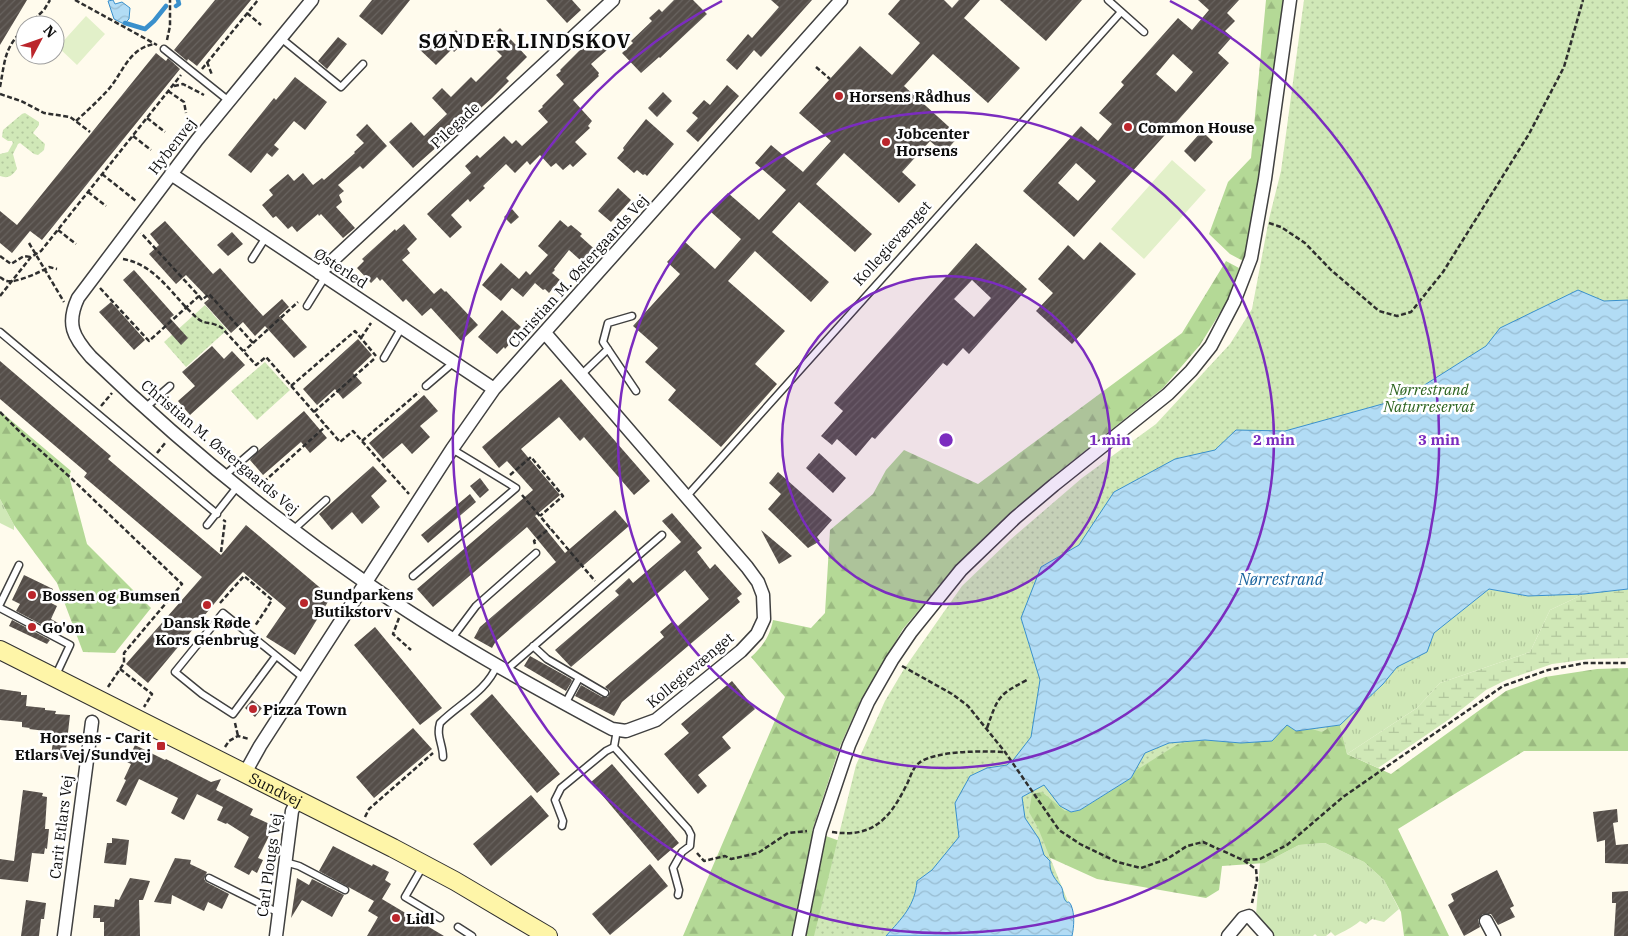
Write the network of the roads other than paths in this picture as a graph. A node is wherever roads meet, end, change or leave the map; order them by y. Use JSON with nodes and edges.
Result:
{"nodes":[{"id":1,"x":312,"y":0,"type":"edge"},
{"id":2,"x":613,"y":0,"type":"edge"},
{"id":3,"x":841,"y":0,"type":"edge"},
{"id":4,"x":1108,"y":0,"type":"edge"},
{"id":5,"x":1290,"y":0,"type":"edge"},
{"id":6,"x":1121,"y":12,"type":"junction"},
{"id":7,"x":1144,"y":32,"type":"dead end"},
{"id":8,"x":282,"y":39,"type":"junction"},
{"id":9,"x":164,"y":49,"type":"road end"},
{"id":10,"x":363,"y":64,"type":"dead end"},
{"id":11,"x":227,"y":103,"type":"junction"},
{"id":12,"x":171,"y":174,"type":"junction"},
{"id":13,"x":266,"y":237,"type":"junction"},
{"id":14,"x":252,"y":259,"type":"dead end"},
{"id":15,"x":322,"y":275,"type":"junction"},
{"id":16,"x":307,"y":306,"type":"dead end"},
{"id":17,"x":73,"y":314,"type":"joint"},
{"id":18,"x":632,"y":316,"type":"dead end"},
{"id":19,"x":402,"y":327,"type":"junction"},
{"id":20,"x":0,"y":332,"type":"edge"},
{"id":21,"x":545,"y":333,"type":"junction"},
{"id":22,"x":608,"y":350,"type":"junction"},
{"id":23,"x":384,"y":358,"type":"dead end"},
{"id":24,"x":454,"y":362,"type":"junction"},
{"id":25,"x":582,"y":374,"type":"junction"},
{"id":26,"x":170,"y":386,"type":"dead end"},
{"id":27,"x":426,"y":386,"type":"road end"},
{"id":28,"x":494,"y":389,"type":"junction"},
{"id":29,"x":636,"y":391,"type":"dead end"},
{"id":30,"x":145,"y":408,"type":"junction"},
{"id":31,"x":452,"y":449,"type":"junction"},
{"id":32,"x":254,"y":450,"type":"dead end"},
{"id":33,"x":224,"y":476,"type":"junction"},
{"id":34,"x":237,"y":487,"type":"junction"},
{"id":35,"x":687,"y":496,"type":"junction"},
{"id":36,"x":326,"y":500,"type":"dead end"},
{"id":37,"x":217,"y":514,"type":"junction"},
{"id":38,"x":208,"y":525,"type":"dead end"},
{"id":39,"x":293,"y":530,"type":"junction"},
{"id":40,"x":662,"y":535,"type":"dead end"},
{"id":41,"x":536,"y":553,"type":"road end"},
{"id":42,"x":19,"y":565,"type":"dead end"},
{"id":43,"x":413,"y":576,"type":"dead end"},
{"id":44,"x":366,"y":583,"type":"junction"},
{"id":45,"x":0,"y":604,"type":"edge"},
{"id":46,"x":0,"y":608,"type":"edge"},
{"id":47,"x":452,"y":638,"type":"junction"},
{"id":48,"x":533,"y":646,"type":"junction"},
{"id":49,"x":0,"y":650,"type":"edge"},
{"id":50,"x":276,"y":656,"type":"junction"},
{"id":51,"x":501,"y":667,"type":"junction"},
{"id":52,"x":54,"y":678,"type":"junction"},
{"id":53,"x":305,"y":678,"type":"junction"},
{"id":54,"x":579,"y":678,"type":"junction"},
{"id":55,"x":605,"y":693,"type":"dead end"},
{"id":56,"x":565,"y":704,"type":"junction"},
{"id":57,"x":92,"y":722,"type":"dead end"},
{"id":58,"x":617,"y":730,"type":"junction"},
{"id":59,"x":614,"y":747,"type":"junction"},
{"id":60,"x":443,"y":757,"type":"dead end"},
{"id":61,"x":245,"y":772,"type":"junction"},
{"id":62,"x":298,"y":799,"type":"junction"},
{"id":63,"x":562,"y":826,"type":"dead end"},
{"id":64,"x":285,"y":862,"type":"junction"},
{"id":65,"x":424,"y":865,"type":"junction"},
{"id":66,"x":209,"y":878,"type":"dead end"},
{"id":67,"x":345,"y":890,"type":"dead end"},
{"id":68,"x":678,"y":895,"type":"dead end"},
{"id":69,"x":279,"y":913,"type":"junction"},
{"id":70,"x":440,"y":918,"type":"dead end"},
{"id":71,"x":1486,"y":921,"type":"dead end"},
{"id":72,"x":458,"y":927,"type":"dead end"},
{"id":73,"x":64,"y":936,"type":"edge"},
{"id":74,"x":276,"y":936,"type":"edge"},
{"id":75,"x":472,"y":936,"type":"edge"},
{"id":76,"x":548,"y":936,"type":"edge"},
{"id":77,"x":800,"y":936,"type":"edge"},
{"id":78,"x":1228,"y":936,"type":"edge"},
{"id":79,"x":1266,"y":936,"type":"edge"},
{"id":80,"x":1494,"y":936,"type":"edge"}],
"edges":[{"from":1,"to":8,"type":"street","name":"Hybenvej"},
{"from":2,"to":15,"type":"street","name":"Pilegade"},
{"from":3,"to":21,"type":"street","name":"Christian M. Østergaards Vej"},
{"from":4,"to":6,"type":"lane"},
{"from":5,"to":77,"type":"street"},
{"from":6,"to":7,"type":"lane"},
{"from":6,"to":35,"type":"lane","name":"Kollegievænget"},
{"from":8,"to":10,"type":"lane"},
{"from":8,"to":11,"type":"street","name":"Hybenvej"},
{"from":9,"to":11,"type":"lane"},
{"from":11,"to":12,"type":"street","name":"Hybenvej"},
{"from":12,"to":13,"type":"street","name":"Østerled"},
{"from":12,"to":17,"type":"street","name":"Hybenvej"},
{"from":13,"to":14,"type":"lane"},
{"from":13,"to":15,"type":"street","name":"Østerled"},
{"from":15,"to":16,"type":"lane"},
{"from":15,"to":19,"type":"street","name":"Østerled"},
{"from":17,"to":30,"type":"street","name":"Christian M. Østergaards Vej"},
{"from":18,"to":22,"type":"lane"},
{"from":19,"to":23,"type":"lane"},
{"from":19,"to":24,"type":"street","name":"Østerled"},
{"from":20,"to":37,"type":"lane"},
{"from":21,"to":25,"type":"street","name":"Kollegievænget"},
{"from":21,"to":28,"type":"street","name":"Christian M. Østergaards Vej"},
{"from":22,"to":25,"type":"lane"},
{"from":22,"to":29,"type":"lane"},
{"from":24,"to":27,"type":"lane"},
{"from":24,"to":28,"type":"street","name":"Østerled"},
{"from":25,"to":35,"type":"street","name":"Kollegievænget"},
{"from":26,"to":30,"type":"lane"},
{"from":28,"to":31,"type":"street","name":"Christian M. Østergaards Vej"},
{"from":30,"to":33,"type":"street","name":"Christian M. Østergaards Vej"},
{"from":31,"to":43,"type":"lane"},
{"from":31,"to":44,"type":"street","name":"Christian M. Østergaards Vej"},
{"from":32,"to":33,"type":"lane"},
{"from":33,"to":34,"type":"street","name":"Christian M. Østergaards Vej"},
{"from":34,"to":37,"type":"lane"},
{"from":34,"to":39,"type":"street","name":"Christian M. Østergaards Vej"},
{"from":35,"to":58,"type":"street","name":"Kollegievænget"},
{"from":36,"to":39,"type":"lane"},
{"from":37,"to":38,"type":"lane"},
{"from":39,"to":44,"type":"street","name":"Christian M. Østergaards Vej"},
{"from":40,"to":48,"type":"lane"},
{"from":41,"to":47,"type":"lane"},
{"from":42,"to":45,"type":"lane"},
{"from":44,"to":47,"type":"street"},
{"from":44,"to":53,"type":"street","name":"Christian M. Østergaards Vej"},
{"from":46,"to":52,"type":"lane"},
{"from":47,"to":51,"type":"street"},
{"from":48,"to":51,"type":"lane"},
{"from":48,"to":54,"type":"lane"},
{"from":49,"to":52,"type":"main road","name":"Sundvej"},
{"from":50,"to":50,"type":"lane"},
{"from":50,"to":53,"type":"lane"},
{"from":51,"to":56,"type":"street"},
{"from":51,"to":60,"type":"lane"},
{"from":52,"to":61,"type":"main road","name":"Sundvej"},
{"from":53,"to":61,"type":"street","name":"Christian M. Østergaards Vej"},
{"from":54,"to":55,"type":"lane"},
{"from":54,"to":56,"type":"lane"},
{"from":56,"to":58,"type":"street"},
{"from":57,"to":73,"type":"street","name":"Carit Etlars Vej"},
{"from":58,"to":59,"type":"lane"},
{"from":59,"to":63,"type":"lane"},
{"from":59,"to":68,"type":"lane"},
{"from":61,"to":62,"type":"main road","name":"Sundvej"},
{"from":62,"to":64,"type":"street","name":"Carl Plougs Vej"},
{"from":62,"to":65,"type":"main road","name":"Sundvej"},
{"from":64,"to":67,"type":"lane"},
{"from":64,"to":69,"type":"street","name":"Carl Plougs Vej"},
{"from":65,"to":70,"type":"lane"},
{"from":65,"to":76,"type":"main road","name":"Sundvej"},
{"from":66,"to":69,"type":"lane"},
{"from":69,"to":74,"type":"street","name":"Carl Plougs Vej"},
{"from":71,"to":80,"type":"street"},
{"from":72,"to":75,"type":"lane"},
{"from":78,"to":79,"type":"street"}]}
